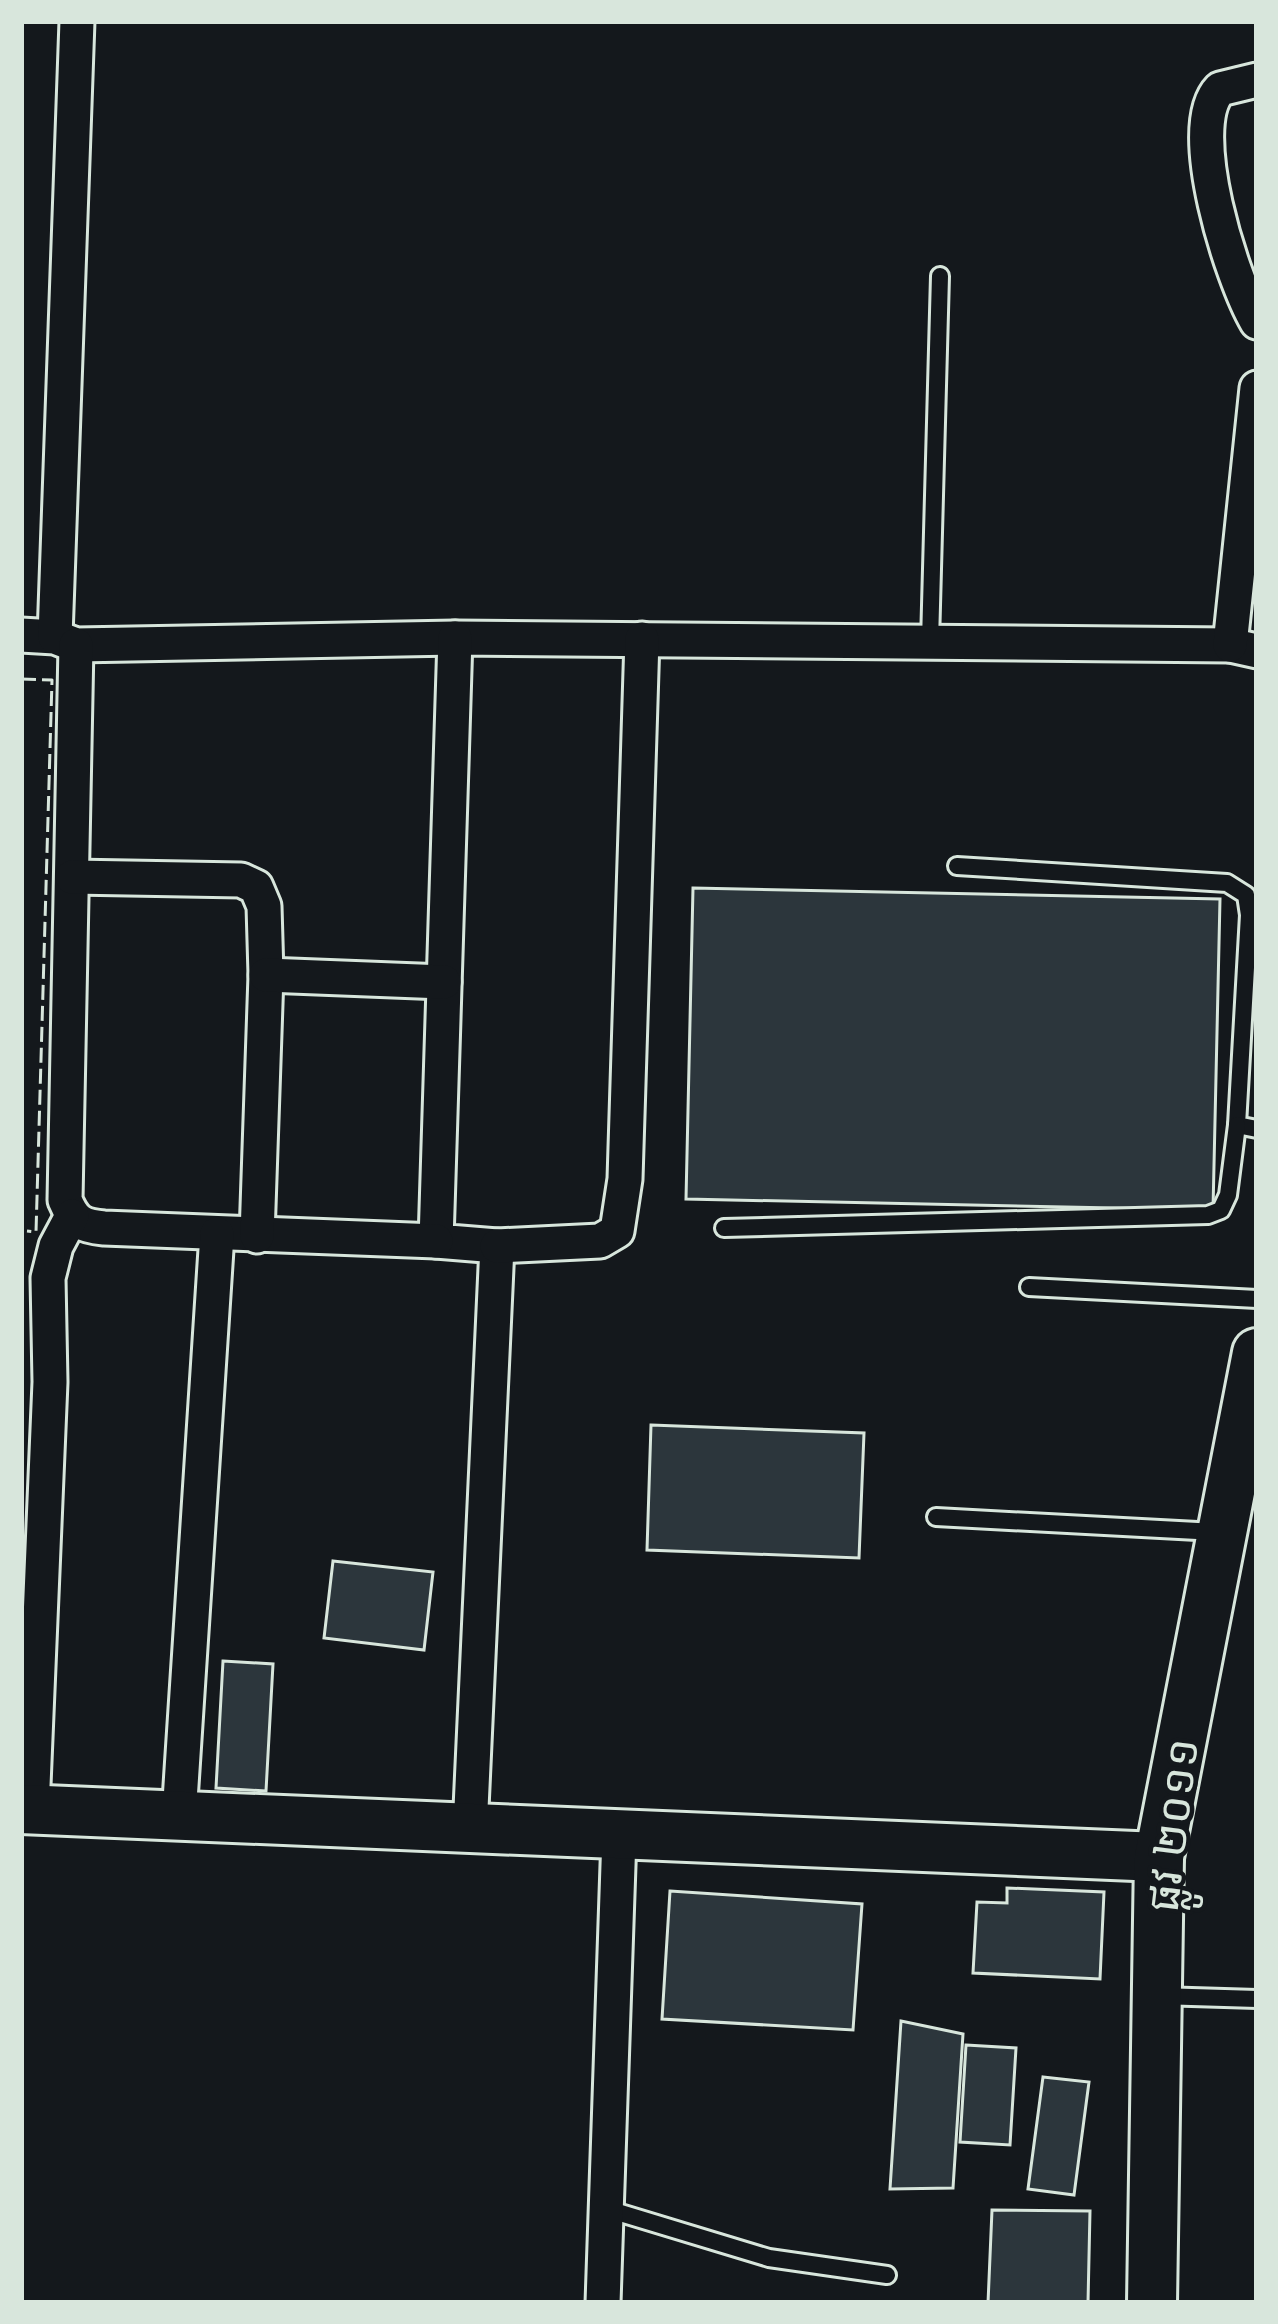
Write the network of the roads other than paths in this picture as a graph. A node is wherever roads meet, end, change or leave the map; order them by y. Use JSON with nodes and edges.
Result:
{"nodes":[{"id":1,"x":77,"y":21,"type":"edge"},
{"id":2,"x":1257,"y":80,"type":"edge"},
{"id":3,"x":940,"y":276,"type":"dead end"},
{"id":4,"x":1257,"y":322,"type":"edge"},
{"id":5,"x":1257,"y":388,"type":"edge"},
{"id":6,"x":21,"y":635,"type":"edge"},
{"id":7,"x":455,"y":638,"type":"junction"},
{"id":8,"x":642,"y":640,"type":"junction"},
{"id":9,"x":66,"y":641,"type":"junction"},
{"id":10,"x":930,"y":642,"type":"junction"},
{"id":11,"x":1244,"y":648,"type":"edge"},
{"id":12,"x":957,"y":866,"type":"dead end"},
{"id":13,"x":72,"y":877,"type":"junction"},
{"id":14,"x":266,"y":975,"type":"junction"},
{"id":15,"x":444,"y":982,"type":"junction"},
{"id":16,"x":1238,"y":1125,"type":"junction"},
{"id":17,"x":1257,"y":1129,"type":"edge"},
{"id":18,"x":724,"y":1228,"type":"dead end"},
{"id":19,"x":64,"y":1231,"type":"junction"},
{"id":20,"x":217,"y":1234,"type":"junction"},
{"id":21,"x":257,"y":1236,"type":"junction"},
{"id":22,"x":436,"y":1240,"type":"junction"},
{"id":23,"x":21,"y":1246,"type":"edge"},
{"id":24,"x":497,"y":1246,"type":"junction"},
{"id":25,"x":1029,"y":1287,"type":"dead end"},
{"id":26,"x":1257,"y":1299,"type":"edge"},
{"id":27,"x":1255,"y":1375,"type":"edge"},
{"id":28,"x":936,"y":1516,"type":"dead end"},
{"id":29,"x":1222,"y":1533,"type":"junction"},
{"id":30,"x":26,"y":1809,"type":"edge"},
{"id":31,"x":179,"y":1816,"type":"junction"},
{"id":32,"x":470,"y":1830,"type":"junction"},
{"id":33,"x":619,"y":1836,"type":"junction"},
{"id":34,"x":1159,"y":1857,"type":"junction"},
{"id":35,"x":1158,"y":1996,"type":"junction"},
{"id":36,"x":1257,"y":1999,"type":"edge"},
{"id":37,"x":603,"y":2208,"type":"junction"},
{"id":38,"x":886,"y":2275,"type":"dead end"},
{"id":39,"x":603,"y":2303,"type":"edge"},
{"id":40,"x":1152,"y":2303,"type":"edge"}],
"edges":[{"from":1,"to":9,"type":"street"},
{"from":2,"to":4,"type":"street"},
{"from":3,"to":10,"type":"lane"},
{"from":5,"to":11,"type":"street"},
{"from":6,"to":9,"type":"street"},
{"from":7,"to":8,"type":"street"},
{"from":7,"to":9,"type":"street"},
{"from":7,"to":15,"type":"street"},
{"from":8,"to":10,"type":"street"},
{"from":8,"to":24,"type":"street"},
{"from":9,"to":13,"type":"street"},
{"from":10,"to":11,"type":"street"},
{"from":12,"to":16,"type":"lane"},
{"from":13,"to":14,"type":"street"},
{"from":13,"to":19,"type":"street"},
{"from":14,"to":15,"type":"street"},
{"from":14,"to":21,"type":"street"},
{"from":15,"to":22,"type":"street"},
{"from":16,"to":17,"type":"lane"},
{"from":16,"to":18,"type":"lane"},
{"from":19,"to":20,"type":"street"},
{"from":19,"to":23,"type":"street"},
{"from":19,"to":30,"type":"street"},
{"from":20,"to":21,"type":"street"},
{"from":20,"to":31,"type":"street"},
{"from":21,"to":22,"type":"street"},
{"from":22,"to":24,"type":"street"},
{"from":24,"to":32,"type":"street"},
{"from":25,"to":26,"type":"lane"},
{"from":27,"to":29,"type":"street","name":"ផ្លូវ ២០១១"},
{"from":28,"to":29,"type":"lane"},
{"from":29,"to":34,"type":"street","name":"ផ្លូវ ២០១១"},
{"from":30,"to":31,"type":"street"},
{"from":31,"to":32,"type":"street"},
{"from":32,"to":33,"type":"street"},
{"from":33,"to":34,"type":"street"},
{"from":33,"to":37,"type":"street"},
{"from":34,"to":35,"type":"street","name":"ផ្លូវ ២០១១"},
{"from":35,"to":36,"type":"lane"},
{"from":35,"to":40,"type":"street","name":"ផ្លូវ ២០១១"},
{"from":37,"to":38,"type":"lane"},
{"from":37,"to":39,"type":"street"}]}
